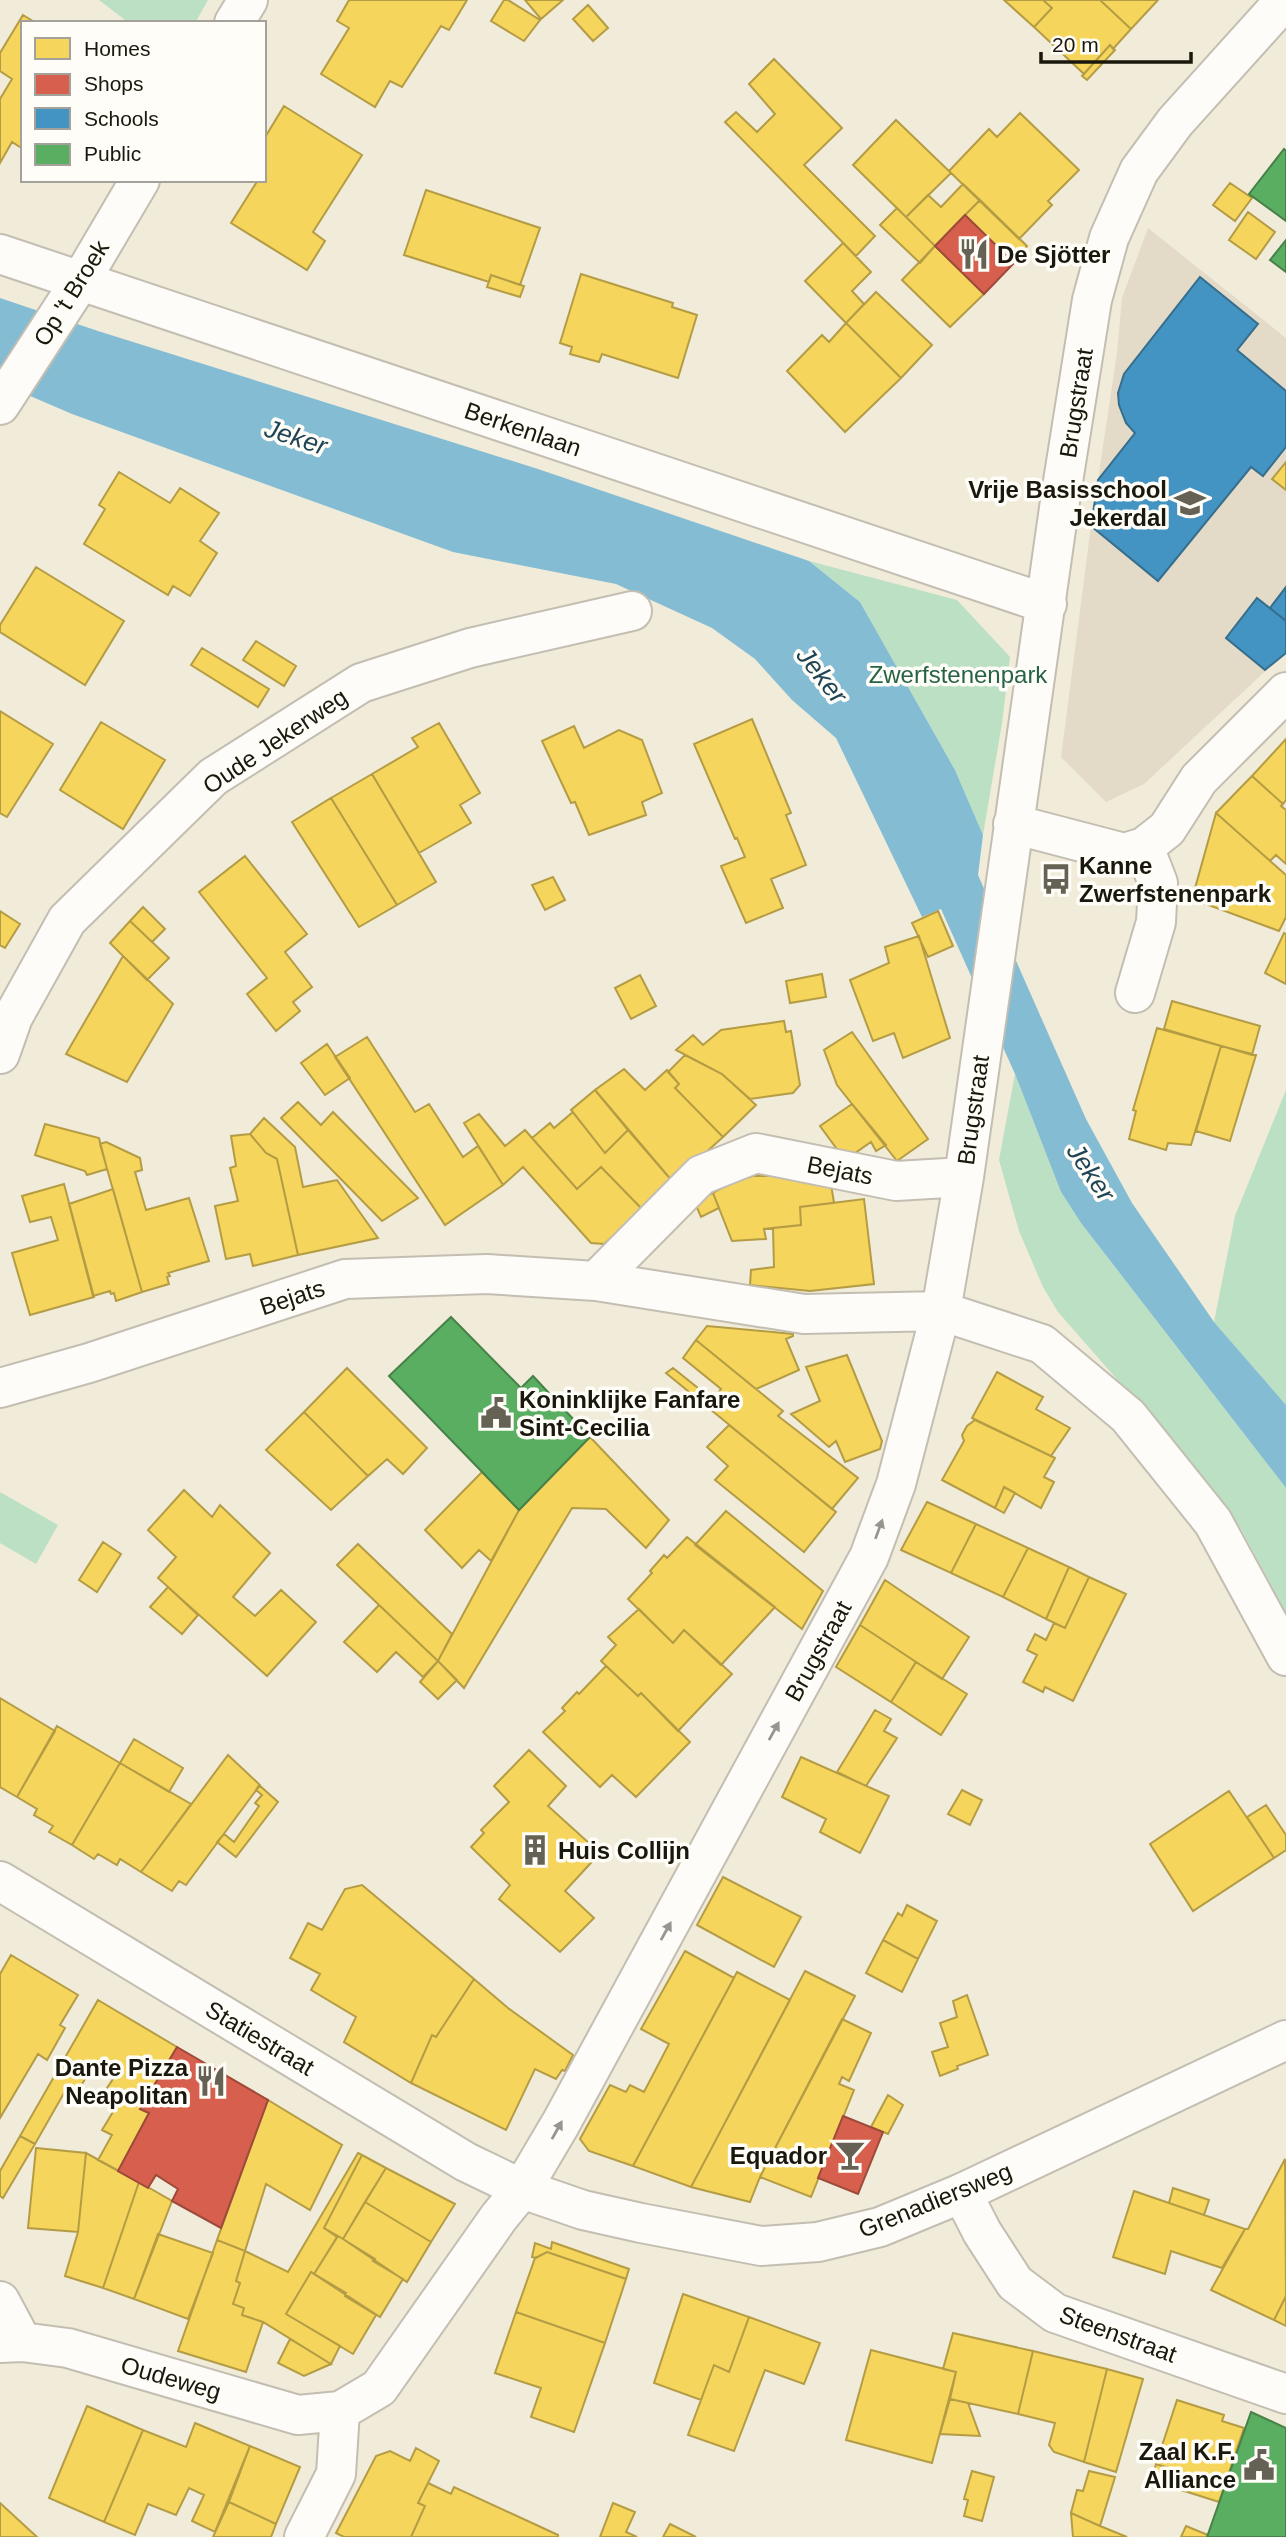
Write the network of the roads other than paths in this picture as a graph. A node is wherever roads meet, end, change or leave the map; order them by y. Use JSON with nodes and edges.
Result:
{"nodes":[{"id":1,"x":248,"y":0,"type":"edge"},
{"id":2,"x":1285,"y":0,"type":"edge"},
{"id":3,"x":235,"y":21,"type":"edge"},
{"id":4,"x":139,"y":182,"type":"edge"},
{"id":5,"x":0,"y":254,"type":"edge"},
{"id":6,"x":72,"y":293,"type":"junction"},
{"id":7,"x":5,"y":398,"type":"edge"},
{"id":8,"x":1047,"y":604,"type":"junction"},
{"id":9,"x":632,"y":611,"type":"dead end"},
{"id":10,"x":1286,"y":692,"type":"edge"},
{"id":11,"x":1013,"y":824,"type":"junction"},
{"id":12,"x":1144,"y":847,"type":"junction"},
{"id":13,"x":1135,"y":993,"type":"dead end"},
{"id":14,"x":0,"y":1054,"type":"edge"},
{"id":15,"x":964,"y":1177,"type":"junction"},
{"id":16,"x":596,"y":1281,"type":"junction"},
{"id":17,"x":941,"y":1311,"type":"junction"},
{"id":18,"x":0,"y":1388,"type":"edge"},
{"id":19,"x":1286,"y":1656,"type":"edge"},
{"id":20,"x":0,"y":1881,"type":"edge"},
{"id":21,"x":1286,"y":2040,"type":"edge"},
{"id":22,"x":522,"y":2189,"type":"junction"},
{"id":23,"x":962,"y":2193,"type":"junction"},
{"id":24,"x":0,"y":2301,"type":"edge"},
{"id":25,"x":11,"y":2343,"type":"edge"},
{"id":26,"x":1286,"y":2394,"type":"edge"},
{"id":27,"x":340,"y":2411,"type":"junction"},
{"id":28,"x":304,"y":2537,"type":"edge"}],
"edges":[{"from":1,"to":3,"type":"street"},
{"from":2,"to":8,"type":"street","name":"Brugstraat"},
{"from":4,"to":6,"type":"street","name":"Op 't Broek"},
{"from":5,"to":6,"type":"street","name":"Berkenlaan"},
{"from":6,"to":7,"type":"street","name":"Op 't Broek"},
{"from":6,"to":8,"type":"street","name":"Berkenlaan"},
{"from":8,"to":11,"type":"street","name":"Brugstraat"},
{"from":9,"to":14,"type":"street","name":"Oude Jekerweg"},
{"from":10,"to":12,"type":"street"},
{"from":11,"to":12,"type":"street"},
{"from":11,"to":15,"type":"street","name":"Brugstraat"},
{"from":12,"to":13,"type":"street"},
{"from":15,"to":16,"type":"street","name":"Bejats"},
{"from":15,"to":17,"type":"street","name":"Brugstraat"},
{"from":16,"to":17,"type":"street","name":"Bejats"},
{"from":16,"to":18,"type":"street","name":"Bejats"},
{"from":17,"to":19,"type":"street","name":"Bejats"},
{"from":22,"to":17,"type":"street","name":"Brugstraat","one_way":true},
{"from":20,"to":22,"type":"street","name":"Statiestraat"},
{"from":21,"to":23,"type":"street","name":"Grenadiersweg"},
{"from":22,"to":23,"type":"street","name":"Grenadiersweg"},
{"from":22,"to":27,"type":"street","name":"Oudeweg"},
{"from":23,"to":26,"type":"street","name":"Steenstraat"},
{"from":24,"to":25,"type":"street"},
{"from":25,"to":27,"type":"street","name":"Oudeweg"},
{"from":27,"to":28,"type":"street"}]}
